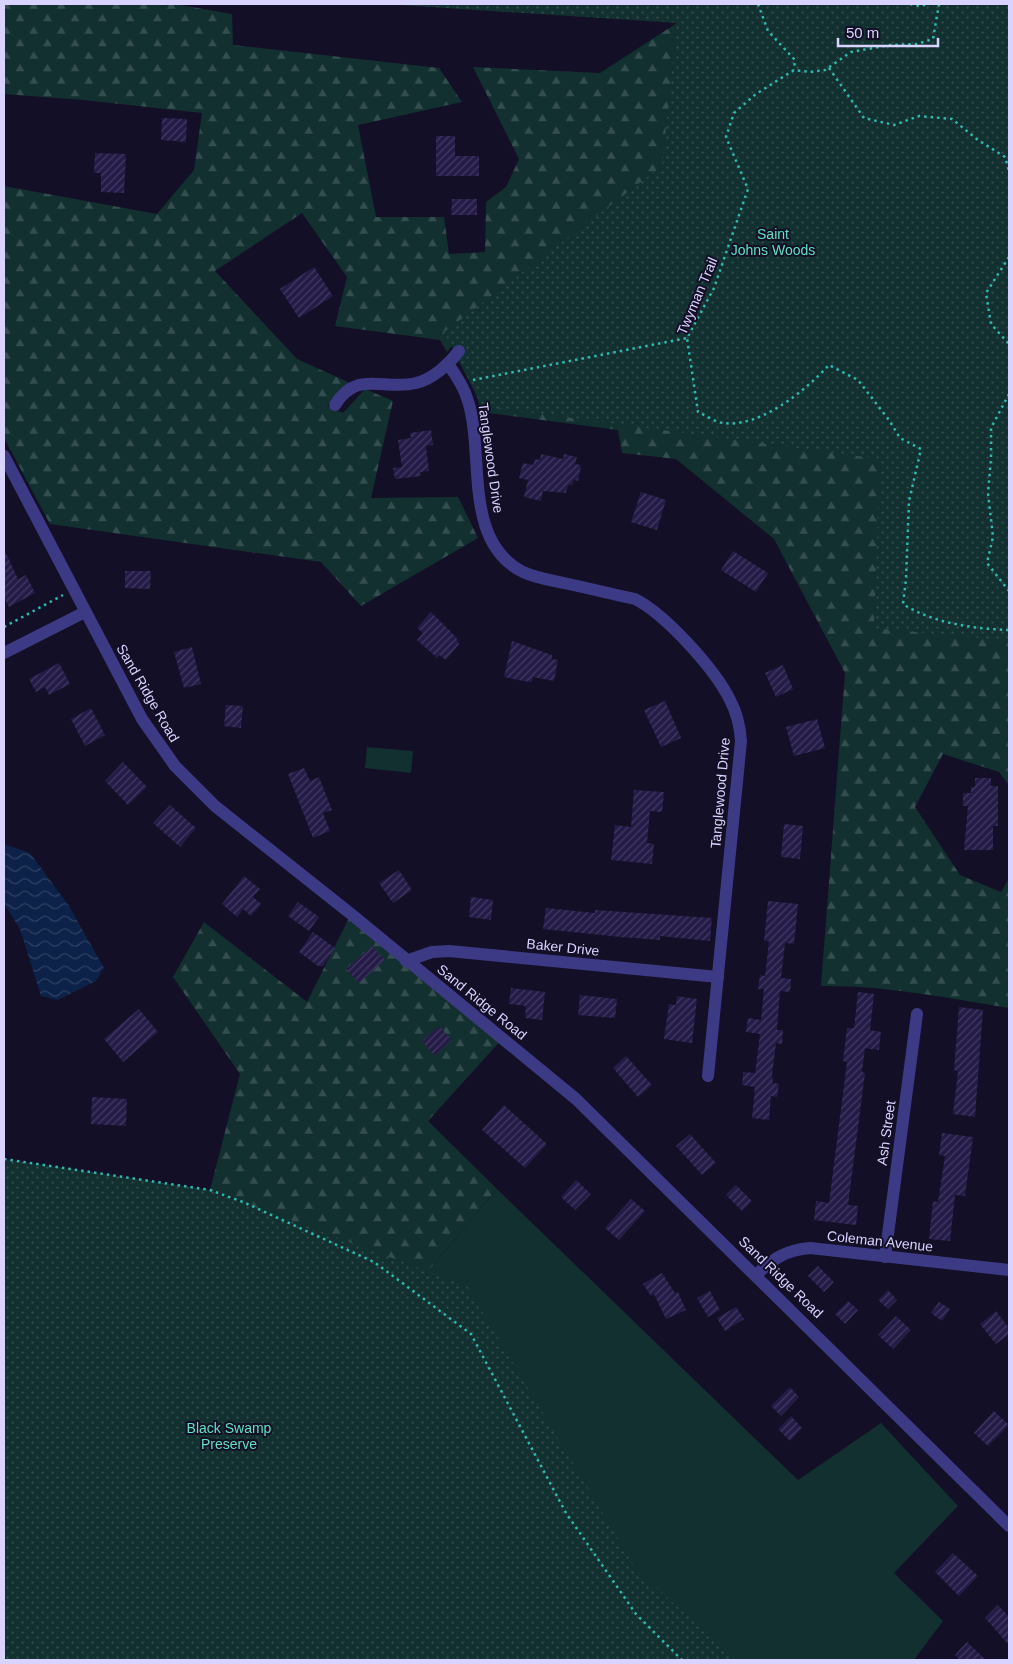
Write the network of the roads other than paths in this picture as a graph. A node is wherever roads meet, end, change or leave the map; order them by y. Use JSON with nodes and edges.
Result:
{"nodes":[{"id":1,"x":459,"y":351,"type":"dead end"},
{"id":2,"x":448,"y":364,"type":"junction"},
{"id":3,"x":335,"y":405,"type":"dead end"},
{"id":4,"x":4,"y":456,"type":"edge"},
{"id":5,"x":84,"y":612,"type":"junction"},
{"id":6,"x":4,"y":654,"type":"edge"},
{"id":7,"x":406,"y":961,"type":"junction"},
{"id":8,"x":718,"y":977,"type":"junction"},
{"id":9,"x":917,"y":1014,"type":"dead end"},
{"id":10,"x":708,"y":1076,"type":"dead end"},
{"id":11,"x":885,"y":1257,"type":"junction"},
{"id":12,"x":1009,"y":1270,"type":"edge"},
{"id":13,"x":756,"y":1275,"type":"junction"},
{"id":14,"x":1009,"y":1526,"type":"edge"}],
"edges":[{"from":1,"to":2,"type":"street"},
{"from":2,"to":3,"type":"street"},
{"from":2,"to":8,"type":"street","name":"Tanglewood Drive"},
{"from":4,"to":5,"type":"street","name":"Sand Ridge Road"},
{"from":5,"to":6,"type":"street"},
{"from":5,"to":7,"type":"street","name":"Sand Ridge Road"},
{"from":7,"to":8,"type":"street","name":"Baker Drive"},
{"from":7,"to":13,"type":"street","name":"Sand Ridge Road"},
{"from":8,"to":10,"type":"street","name":"Tanglewood Drive"},
{"from":9,"to":11,"type":"street","name":"Ash Street"},
{"from":11,"to":12,"type":"street","name":"Coleman Avenue"},
{"from":11,"to":13,"type":"street","name":"Coleman Avenue"},
{"from":13,"to":14,"type":"street","name":"Sand Ridge Road"}]}
